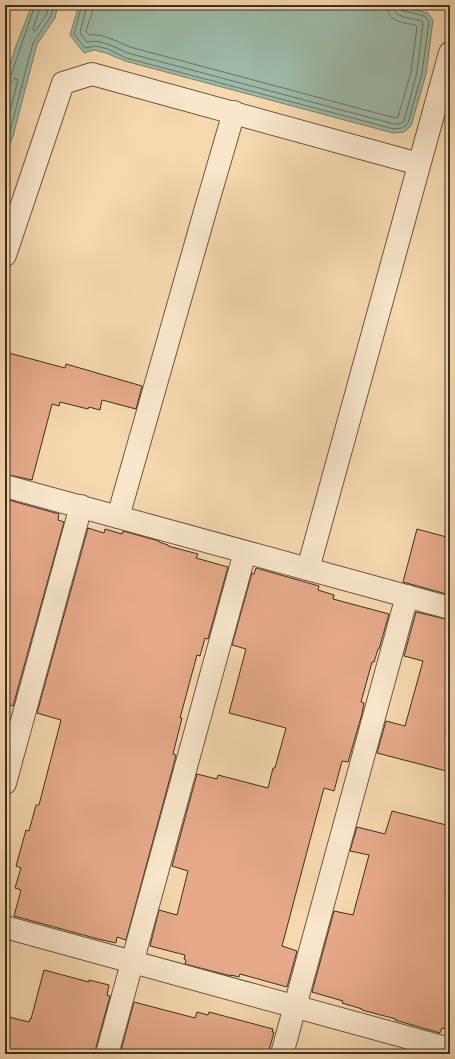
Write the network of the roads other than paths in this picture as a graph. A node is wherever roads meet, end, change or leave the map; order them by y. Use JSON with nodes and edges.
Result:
{"nodes":[{"id":1,"x":450,"y":53,"type":"edge"},
{"id":2,"x":234,"y":112,"type":"junction"},
{"id":3,"x":419,"y":164,"type":"junction"},
{"id":4,"x":5,"y":255,"type":"edge"},
{"id":5,"x":5,"y":486,"type":"edge"},
{"id":6,"x":81,"y":506,"type":"junction"},
{"id":7,"x":118,"y":517,"type":"junction"},
{"id":8,"x":245,"y":552,"type":"junction"},
{"id":9,"x":308,"y":568,"type":"junction"},
{"id":10,"x":407,"y":596,"type":"junction"},
{"id":11,"x":450,"y":608,"type":"edge"},
{"id":12,"x":5,"y":783,"type":"edge"},
{"id":13,"x":5,"y":927,"type":"edge"},
{"id":14,"x":133,"y":962,"type":"junction"},
{"id":15,"x":295,"y":1006,"type":"junction"},
{"id":16,"x":450,"y":1049,"type":"edge"},
{"id":17,"x":107,"y":1054,"type":"edge"},
{"id":18,"x":282,"y":1054,"type":"edge"}],
"edges":[{"from":1,"to":3,"type":"street"},
{"from":2,"to":3,"type":"street"},
{"from":2,"to":4,"type":"street"},
{"from":2,"to":7,"type":"street"},
{"from":3,"to":9,"type":"street"},
{"from":5,"to":6,"type":"street"},
{"from":6,"to":7,"type":"street"},
{"from":6,"to":12,"type":"street"},
{"from":7,"to":8,"type":"street"},
{"from":8,"to":9,"type":"street"},
{"from":8,"to":14,"type":"street"},
{"from":9,"to":10,"type":"street"},
{"from":10,"to":11,"type":"street"},
{"from":10,"to":15,"type":"street"},
{"from":13,"to":14,"type":"street"},
{"from":14,"to":15,"type":"street"},
{"from":14,"to":17,"type":"street"},
{"from":15,"to":16,"type":"street"},
{"from":15,"to":18,"type":"street"}]}
